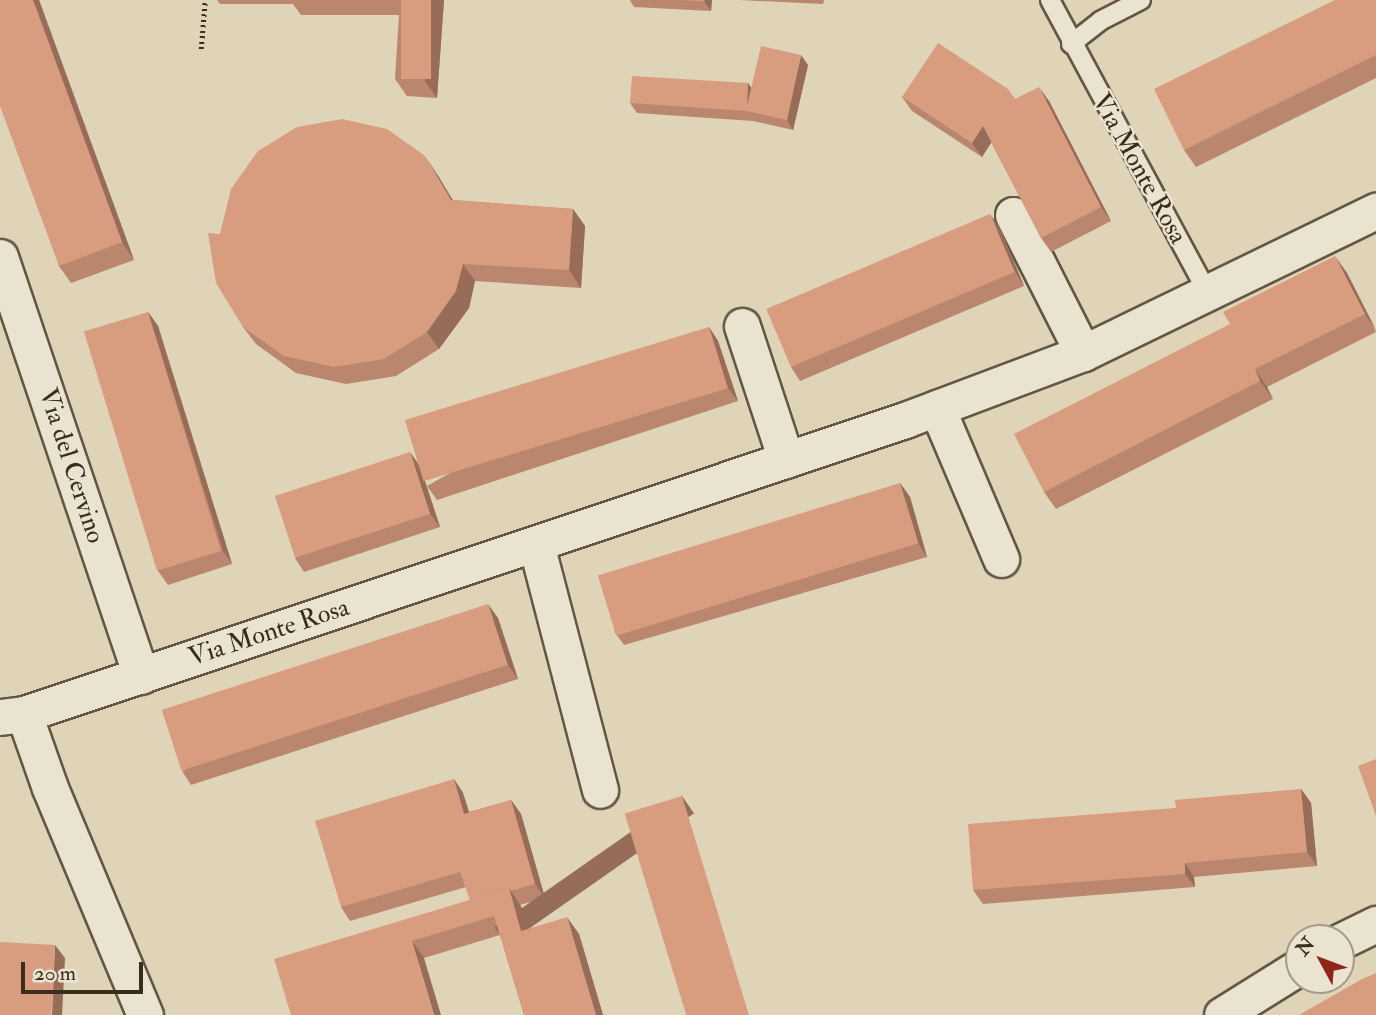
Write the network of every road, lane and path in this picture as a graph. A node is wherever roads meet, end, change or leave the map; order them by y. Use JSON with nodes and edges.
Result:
{"nodes":[{"id":1,"x":205,"y":0,"type":"edge"},
{"id":2,"x":1050,"y":0,"type":"edge"},
{"id":3,"x":1141,"y":0,"type":"edge"},
{"id":4,"x":1071,"y":44,"type":"junction"},
{"id":5,"x":201,"y":50,"type":"dead end"},
{"id":6,"x":1376,"y":211,"type":"edge"},
{"id":7,"x":1013,"y":215,"type":"edge"},
{"id":8,"x":0,"y":257,"type":"edge"},
{"id":9,"x":1208,"y":294,"type":"junction"},
{"id":10,"x":742,"y":326,"type":"dead end"},
{"id":11,"x":1083,"y":353,"type":"junction"},
{"id":12,"x":937,"y":408,"type":"junction"},
{"id":13,"x":786,"y":460,"type":"junction"},
{"id":14,"x":536,"y":544,"type":"junction"},
{"id":15,"x":1001,"y":559,"type":"dead end"},
{"id":16,"x":141,"y":676,"type":"junction"},
{"id":17,"x":12,"y":716,"type":"edge"},
{"id":18,"x":600,"y":790,"type":"dead end"},
{"id":19,"x":1376,"y":925,"type":"edge"},
{"id":20,"x":1355,"y":935,"type":"edge"},
{"id":21,"x":1285,"y":976,"type":"edge"},
{"id":22,"x":145,"y":1015,"type":"edge"},
{"id":23,"x":1222,"y":1015,"type":"edge"}],
"edges":[{"from":1,"to":5,"type":"path"},
{"from":2,"to":4,"type":"lane","name":"Via Monte Rosa"},
{"from":3,"to":4,"type":"lane"},
{"from":4,"to":9,"type":"lane","name":"Via Monte Rosa"},
{"from":6,"to":9,"type":"street","name":"Via Monte Rosa"},
{"from":7,"to":11,"type":"street"},
{"from":8,"to":16,"type":"street","name":"Via del Cervino"},
{"from":9,"to":11,"type":"street","name":"Via Monte Rosa"},
{"from":10,"to":13,"type":"street"},
{"from":11,"to":12,"type":"street","name":"Via Monte Rosa"},
{"from":12,"to":13,"type":"street","name":"Via Monte Rosa"},
{"from":12,"to":15,"type":"street"},
{"from":13,"to":14,"type":"street","name":"Via Monte Rosa"},
{"from":14,"to":16,"type":"street","name":"Via Monte Rosa"},
{"from":14,"to":18,"type":"street"},
{"from":16,"to":17,"type":"street","name":"Via Monte Rosa"},
{"from":17,"to":22,"type":"street"},
{"from":19,"to":20,"type":"street"},
{"from":21,"to":23,"type":"street"}]}
